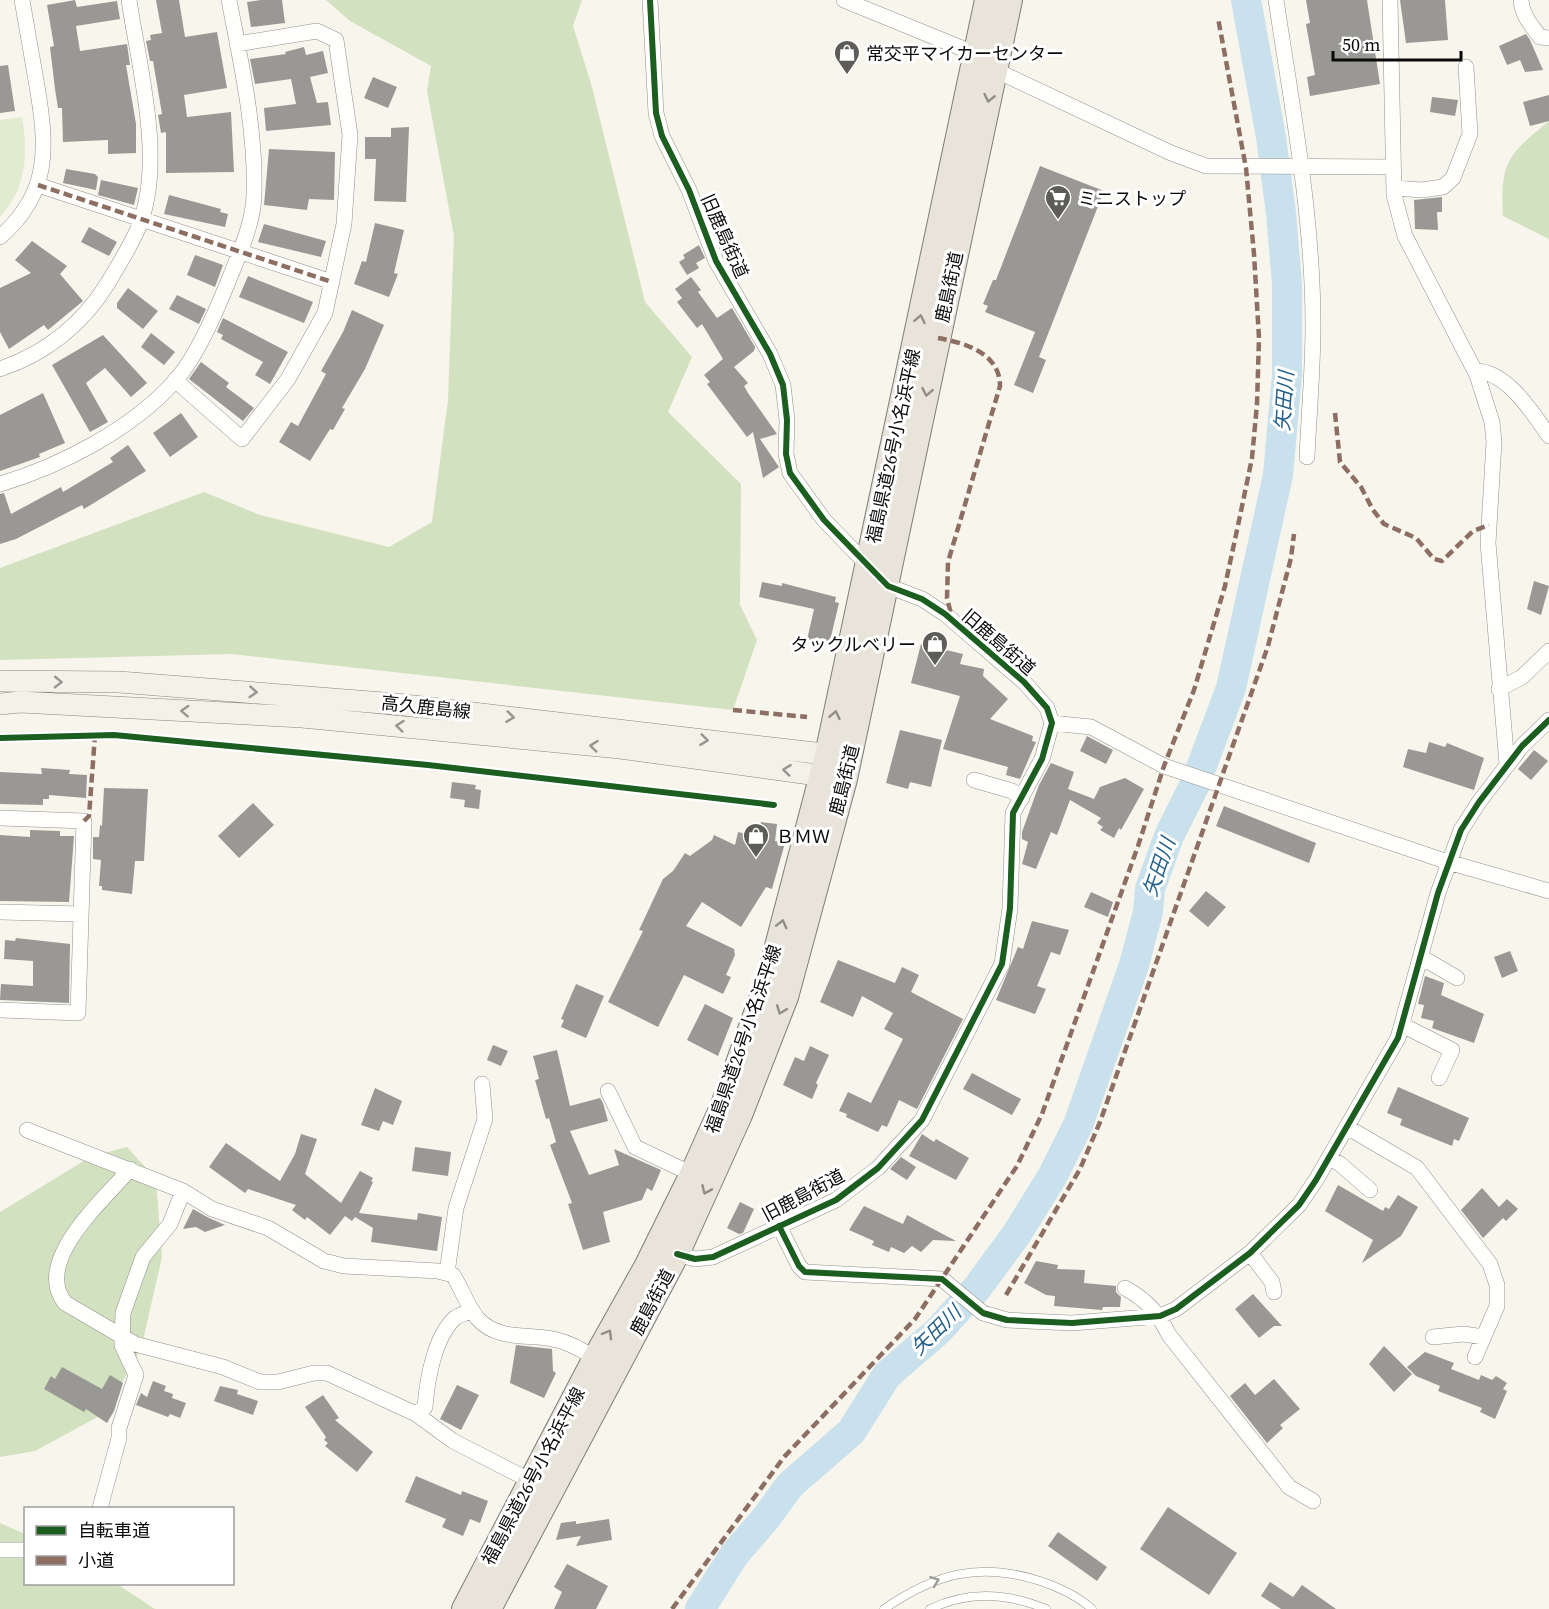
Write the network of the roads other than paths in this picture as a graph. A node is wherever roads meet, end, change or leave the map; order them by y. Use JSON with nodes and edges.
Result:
{"nodes":[{"id":1,"x":22,"y":0,"type":"edge"},
{"id":2,"x":129,"y":0,"type":"edge"},
{"id":3,"x":229,"y":0,"type":"edge"},
{"id":4,"x":650,"y":0,"type":"edge"},
{"id":5,"x":844,"y":0,"type":"edge"},
{"id":6,"x":987,"y":0,"type":"edge"},
{"id":7,"x":1010,"y":0,"type":"edge"},
{"id":8,"x":1276,"y":0,"type":"edge"},
{"id":9,"x":1390,"y":0,"type":"edge"},
{"id":10,"x":1521,"y":0,"type":"edge"},
{"id":11,"x":1549,"y":38,"type":"edge"},
{"id":12,"x":237,"y":44,"type":"junction"},
{"id":13,"x":976,"y":54,"type":"junction"},
{"id":14,"x":1466,"y":67,"type":"dead end"},
{"id":15,"x":994,"y":70,"type":"junction"},
{"id":16,"x":1301,"y":165,"type":"junction"},
{"id":17,"x":1393,"y":167,"type":"junction"},
{"id":18,"x":38,"y":185,"type":"junction"},
{"id":19,"x":1394,"y":188,"type":"junction"},
{"id":20,"x":140,"y":219,"type":"junction"},
{"id":21,"x":0,"y":237,"type":"edge"},
{"id":22,"x":240,"y":252,"type":"junction"},
{"id":23,"x":332,"y":282,"type":"junction"},
{"id":24,"x":0,"y":369,"type":"edge"},
{"id":25,"x":1475,"y":371,"type":"junction"},
{"id":26,"x":175,"y":381,"type":"junction"},
{"id":27,"x":1549,"y":436,"type":"edge"},
{"id":28,"x":1307,"y":457,"type":"dead end"},
{"id":29,"x":0,"y":484,"type":"edge"},
{"id":30,"x":868,"y":565,"type":"junction"},
{"id":31,"x":888,"y":586,"type":"junction"},
{"id":32,"x":1549,"y":651,"type":"edge"},
{"id":33,"x":0,"y":681,"type":"edge"},
{"id":34,"x":1499,"y":689,"type":"junction"},
{"id":35,"x":0,"y":704,"type":"edge"},
{"id":36,"x":1549,"y":720,"type":"edge"},
{"id":37,"x":1052,"y":723,"type":"junction"},
{"id":38,"x":1507,"y":764,"type":"junction"},
{"id":39,"x":835,"y":766,"type":"junction"},
{"id":40,"x":974,"y":780,"type":"dead end"},
{"id":41,"x":1022,"y":798,"type":"junction"},
{"id":42,"x":0,"y":818,"type":"edge"},
{"id":43,"x":1448,"y":862,"type":"junction"},
{"id":44,"x":1549,"y":891,"type":"edge"},
{"id":45,"x":0,"y":912,"type":"edge"},
{"id":46,"x":81,"y":914,"type":"junction"},
{"id":47,"x":1420,"y":957,"type":"junction"},
{"id":48,"x":1457,"y":978,"type":"dead end"},
{"id":49,"x":0,"y":1010,"type":"edge"},
{"id":50,"x":1402,"y":1026,"type":"junction"},
{"id":51,"x":1439,"y":1078,"type":"dead end"},
{"id":52,"x":482,"y":1084,"type":"dead end"},
{"id":53,"x":608,"y":1090,"type":"dead end"},
{"id":54,"x":1347,"y":1127,"type":"junction"},
{"id":55,"x":27,"y":1130,"type":"dead end"},
{"id":56,"x":1329,"y":1158,"type":"junction"},
{"id":57,"x":130,"y":1169,"type":"junction"},
{"id":58,"x":692,"y":1174,"type":"junction"},
{"id":59,"x":1370,"y":1190,"type":"dead end"},
{"id":60,"x":183,"y":1191,"type":"junction"},
{"id":61,"x":779,"y":1226,"type":"junction"},
{"id":62,"x":1250,"y":1253,"type":"junction"},
{"id":63,"x":677,"y":1254,"type":"junction"},
{"id":64,"x":447,"y":1273,"type":"junction"},
{"id":65,"x":1125,"y":1288,"type":"dead end"},
{"id":66,"x":1274,"y":1292,"type":"dead end"},
{"id":67,"x":472,"y":1310,"type":"junction"},
{"id":68,"x":1160,"y":1316,"type":"junction"},
{"id":69,"x":122,"y":1336,"type":"junction"},
{"id":70,"x":1433,"y":1337,"type":"dead end"},
{"id":71,"x":1484,"y":1337,"type":"junction"},
{"id":72,"x":1475,"y":1357,"type":"dead end"},
{"id":73,"x":595,"y":1358,"type":"junction"},
{"id":74,"x":416,"y":1414,"type":"junction"},
{"id":75,"x":531,"y":1481,"type":"junction"},
{"id":76,"x":1313,"y":1501,"type":"dead end"},
{"id":77,"x":101,"y":1507,"type":"edge"},
{"id":78,"x":0,"y":1550,"type":"edge"},
{"id":79,"x":24,"y":1550,"type":"edge"},
{"id":80,"x":464,"y":1609,"type":"edge"},
{"id":81,"x":489,"y":1609,"type":"edge"},
{"id":82,"x":884,"y":1609,"type":"edge"},
{"id":83,"x":930,"y":1609,"type":"edge"},
{"id":84,"x":1046,"y":1609,"type":"edge"},
{"id":85,"x":1092,"y":1609,"type":"edge"}],
"edges":[{"from":1,"to":18,"type":"street"},
{"from":2,"to":20,"type":"street"},
{"from":3,"to":12,"type":"street"},
{"from":4,"to":30,"type":"street","name":"旧鹿島街道"},
{"from":5,"to":13,"type":"street"},
{"from":6,"to":13,"type":"main road","name":"福島県道26号小名浜平線"},
{"from":7,"to":15,"type":"main road","name":"鹿島街道"},
{"from":8,"to":16,"type":"street"},
{"from":9,"to":17,"type":"street"},
{"from":10,"to":11,"type":"street"},
{"from":12,"to":22,"type":"street"},
{"from":12,"to":23,"type":"street"},
{"from":30,"to":13,"type":"main road","name":"福島県道26号小名浜平線","one_way":true},
{"from":14,"to":19,"type":"street"},
{"from":15,"to":16,"type":"street"},
{"from":15,"to":31,"type":"main road","name":"鹿島街道","one_way":true},
{"from":16,"to":17,"type":"street"},
{"from":16,"to":28,"type":"street"},
{"from":17,"to":19,"type":"street"},
{"from":18,"to":20,"type":"street"},
{"from":18,"to":21,"type":"street"},
{"from":19,"to":25,"type":"street"},
{"from":20,"to":22,"type":"street"},
{"from":20,"to":24,"type":"street"},
{"from":22,"to":23,"type":"street"},
{"from":22,"to":26,"type":"street"},
{"from":23,"to":26,"type":"street"},
{"from":25,"to":27,"type":"street"},
{"from":25,"to":34,"type":"street"},
{"from":26,"to":29,"type":"street"},
{"from":30,"to":31,"type":"street","name":"旧鹿島街道"},
{"from":39,"to":30,"type":"main road","name":"福島県道26号小名浜平線","one_way":true},
{"from":31,"to":37,"type":"street","name":"旧鹿島街道"},
{"from":31,"to":39,"type":"main road","name":"鹿島街道"},
{"from":32,"to":34,"type":"street"},
{"from":33,"to":39,"type":"main road","name":"高久鹿島線","one_way":true},
{"from":34,"to":38,"type":"street"},
{"from":39,"to":35,"type":"main road","name":"高久鹿島線","one_way":true},
{"from":36,"to":38,"type":"street"},
{"from":37,"to":41,"type":"street","name":"旧鹿島街道"},
{"from":37,"to":43,"type":"street"},
{"from":38,"to":43,"type":"street"},
{"from":58,"to":39,"type":"main road","name":"福島県道26号小名浜平線","one_way":true},
{"from":39,"to":63,"type":"main road","name":"鹿島街道","one_way":true},
{"from":40,"to":41,"type":"street"},
{"from":41,"to":61,"type":"street","name":"旧鹿島街道"},
{"from":42,"to":46,"type":"street"},
{"from":43,"to":44,"type":"street"},
{"from":43,"to":47,"type":"street"},
{"from":45,"to":46,"type":"street"},
{"from":46,"to":49,"type":"street"},
{"from":47,"to":48,"type":"street"},
{"from":47,"to":50,"type":"street"},
{"from":50,"to":51,"type":"street"},
{"from":50,"to":54,"type":"street"},
{"from":52,"to":64,"type":"street"},
{"from":53,"to":58,"type":"street"},
{"from":54,"to":56,"type":"street"},
{"from":54,"to":71,"type":"street"},
{"from":55,"to":57,"type":"street"},
{"from":56,"to":59,"type":"street"},
{"from":56,"to":62,"type":"street"},
{"from":57,"to":60,"type":"street"},
{"from":57,"to":69,"type":"street"},
{"from":73,"to":58,"type":"main road","name":"福島県道26号小名浜平線","one_way":true},
{"from":60,"to":64,"type":"street"},
{"from":60,"to":69,"type":"street"},
{"from":61,"to":63,"type":"street","name":"旧鹿島街道"},
{"from":61,"to":68,"type":"street"},
{"from":62,"to":66,"type":"street"},
{"from":62,"to":68,"type":"street"},
{"from":63,"to":81,"type":"main road","name":"鹿島街道"},
{"from":64,"to":67,"type":"street"},
{"from":65,"to":68,"type":"street"},
{"from":67,"to":73,"type":"street"},
{"from":67,"to":74,"type":"street"},
{"from":68,"to":76,"type":"street"},
{"from":69,"to":74,"type":"street"},
{"from":69,"to":77,"type":"street"},
{"from":70,"to":71,"type":"street"},
{"from":71,"to":72,"type":"street"},
{"from":73,"to":75,"type":"main road","name":"福島県道26号小名浜平線"},
{"from":74,"to":75,"type":"street"},
{"from":75,"to":80,"type":"main road","name":"福島県道26号小名浜平線"},
{"from":78,"to":79,"type":"street"},
{"from":82,"to":85,"type":"lane","one_way":true},
{"from":83,"to":84,"type":"lane"}]}
